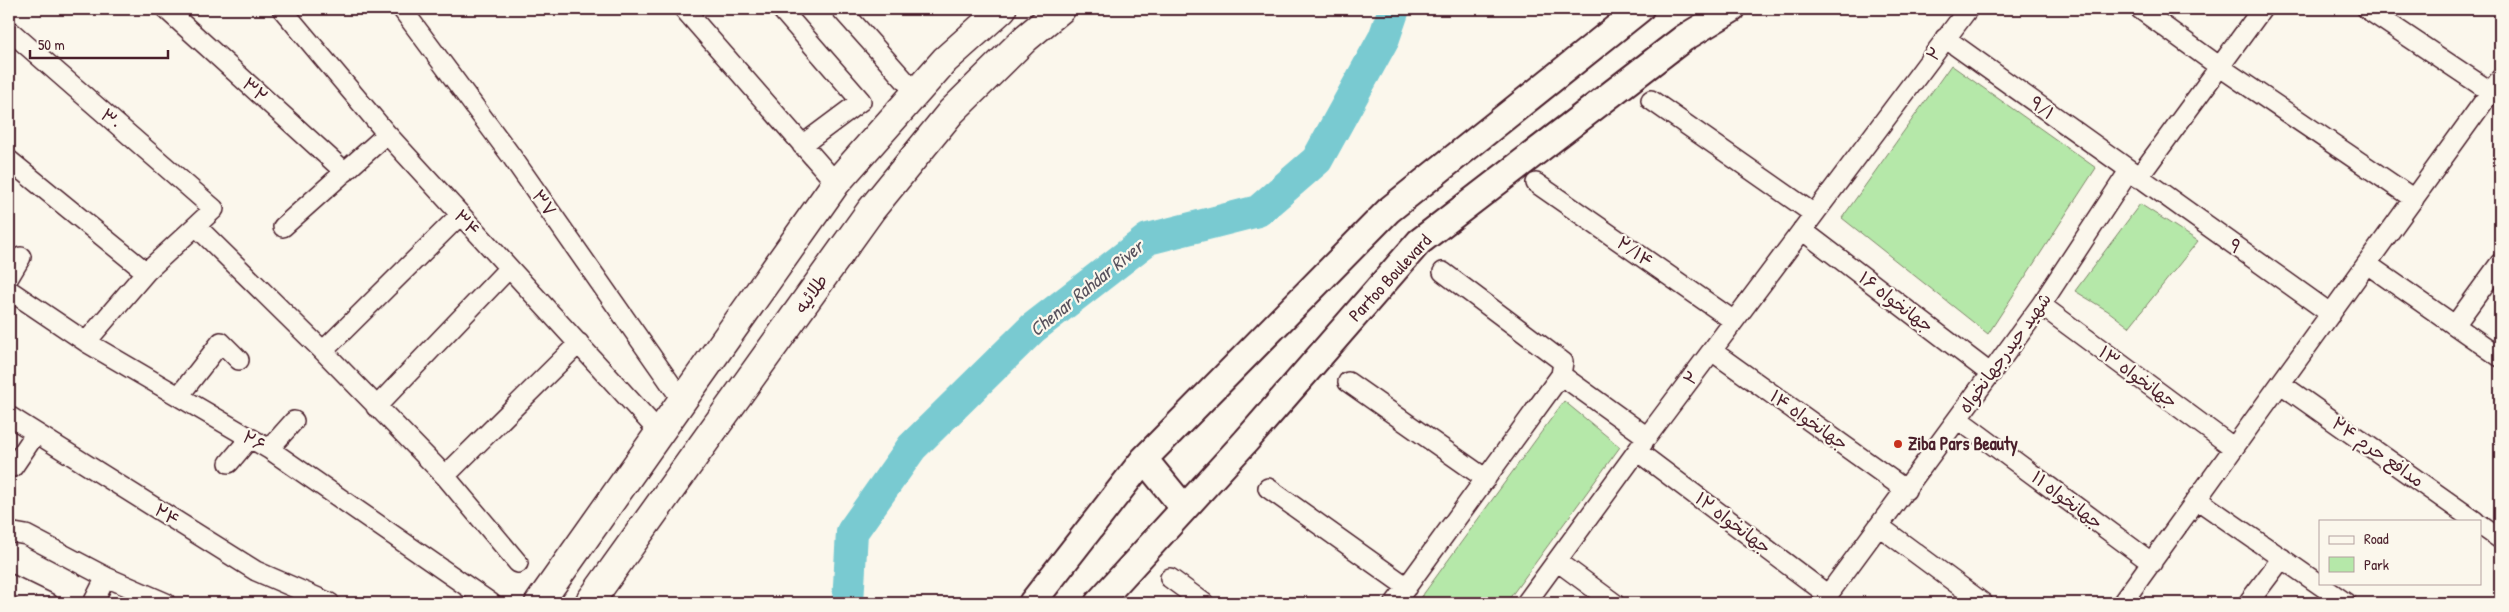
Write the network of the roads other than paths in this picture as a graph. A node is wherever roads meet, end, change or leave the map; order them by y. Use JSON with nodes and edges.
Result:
{"nodes":[{"id":1,"x":166,"y":9,"type":"edge"},
{"id":2,"x":282,"y":9,"type":"edge"},
{"id":3,"x":402,"y":9,"type":"edge"},
{"id":4,"x":781,"y":9,"type":"edge"},
{"id":5,"x":841,"y":9,"type":"edge"},
{"id":6,"x":1002,"y":9,"type":"edge"},
{"id":7,"x":1060,"y":9,"type":"edge"},
{"id":8,"x":1640,"y":9,"type":"edge"},
{"id":9,"x":1732,"y":9,"type":"edge"},
{"id":10,"x":1968,"y":9,"type":"edge"},
{"id":11,"x":2140,"y":9,"type":"edge"},
{"id":12,"x":2262,"y":9,"type":"edge"},
{"id":13,"x":2366,"y":9,"type":"edge"},
{"id":14,"x":688,"y":10,"type":"edge"},
{"id":15,"x":9,"y":30,"type":"edge"},
{"id":16,"x":1945,"y":38,"type":"junction"},
{"id":17,"x":2220,"y":67,"type":"junction"},
{"id":18,"x":2496,"y":85,"type":"edge"},
{"id":19,"x":916,"y":92,"type":"junction"},
{"id":20,"x":1651,"y":100,"type":"dead end"},
{"id":21,"x":387,"y":134,"type":"junction"},
{"id":22,"x":802,"y":145,"type":"junction"},
{"id":23,"x":9,"y":160,"type":"edge"},
{"id":24,"x":345,"y":172,"type":"junction"},
{"id":25,"x":2134,"y":174,"type":"junction"},
{"id":26,"x":836,"y":183,"type":"junction"},
{"id":27,"x":1536,"y":183,"type":"dead end"},
{"id":28,"x":2414,"y":199,"type":"junction"},
{"id":29,"x":1814,"y":214,"type":"junction"},
{"id":30,"x":460,"y":215,"type":"junction"},
{"id":31,"x":196,"y":226,"type":"junction"},
{"id":32,"x":283,"y":227,"type":"dead end"},
{"id":33,"x":1802,"y":230,"type":"junction"},
{"id":34,"x":21,"y":257,"type":"dead end"},
{"id":35,"x":2500,"y":263,"type":"edge"},
{"id":36,"x":2367,"y":264,"type":"junction"},
{"id":37,"x":508,"y":269,"type":"junction"},
{"id":38,"x":146,"y":272,"type":"junction"},
{"id":39,"x":1444,"y":272,"type":"dead end"},
{"id":40,"x":9,"y":277,"type":"edge"},
{"id":41,"x":9,"y":290,"type":"edge"},
{"id":42,"x":2041,"y":305,"type":"junction"},
{"id":43,"x":2331,"y":314,"type":"junction"},
{"id":44,"x":1734,"y":321,"type":"junction"},
{"id":45,"x":2455,"y":325,"type":"junction"},
{"id":46,"x":86,"y":342,"type":"junction"},
{"id":47,"x":579,"y":343,"type":"junction"},
{"id":48,"x":323,"y":350,"type":"junction"},
{"id":49,"x":1712,"y":351,"type":"junction"},
{"id":50,"x":2500,"y":357,"type":"edge"},
{"id":51,"x":239,"y":360,"type":"dead end"},
{"id":52,"x":1991,"y":374,"type":"junction"},
{"id":53,"x":1561,"y":375,"type":"junction"},
{"id":54,"x":1348,"y":382,"type":"dead end"},
{"id":55,"x":2281,"y":384,"type":"junction"},
{"id":56,"x":179,"y":396,"type":"junction"},
{"id":57,"x":682,"y":400,"type":"junction"},
{"id":58,"x":376,"y":407,"type":"junction"},
{"id":59,"x":9,"y":416,"type":"edge"},
{"id":60,"x":1958,"y":419,"type":"junction"},
{"id":61,"x":294,"y":421,"type":"dead end"},
{"id":62,"x":659,"y":432,"type":"junction"},
{"id":63,"x":36,"y":433,"type":"junction"},
{"id":64,"x":250,"y":438,"type":"junction"},
{"id":65,"x":1642,"y":444,"type":"junction"},
{"id":66,"x":2234,"y":448,"type":"junction"},
{"id":67,"x":269,"y":449,"type":"junction"},
{"id":68,"x":1144,"y":459,"type":"junction"},
{"id":69,"x":229,"y":463,"type":"dead end"},
{"id":70,"x":13,"y":467,"type":"dead end"},
{"id":71,"x":446,"y":476,"type":"junction"},
{"id":72,"x":1486,"y":479,"type":"junction"},
{"id":73,"x":1268,"y":488,"type":"dead end"},
{"id":74,"x":1906,"y":490,"type":"junction"},
{"id":75,"x":2198,"y":500,"type":"junction"},
{"id":76,"x":1184,"y":508,"type":"junction"},
{"id":77,"x":2474,"y":520,"type":"edge"},
{"id":78,"x":1879,"y":526,"type":"junction"},
{"id":79,"x":2482,"y":526,"type":"edge"},
{"id":80,"x":9,"y":532,"type":"edge"},
{"id":81,"x":2500,"y":539,"type":"edge"},
{"id":82,"x":2282,"y":558,"type":"junction"},
{"id":83,"x":1556,"y":561,"type":"junction"},
{"id":84,"x":518,"y":563,"type":"dead end"},
{"id":85,"x":2152,"y":563,"type":"junction"},
{"id":86,"x":106,"y":577,"type":"junction"},
{"id":87,"x":1170,"y":578,"type":"dead end"},
{"id":88,"x":9,"y":584,"type":"edge"},
{"id":89,"x":1407,"y":587,"type":"junction"},
{"id":90,"x":1825,"y":599,"type":"edge"},
{"id":91,"x":48,"y":603,"type":"edge"},
{"id":92,"x":93,"y":603,"type":"edge"},
{"id":93,"x":166,"y":603,"type":"edge"},
{"id":94,"x":330,"y":603,"type":"edge"},
{"id":95,"x":491,"y":603,"type":"edge"},
{"id":96,"x":539,"y":603,"type":"edge"},
{"id":97,"x":589,"y":603,"type":"edge"},
{"id":98,"x":1032,"y":603,"type":"edge"},
{"id":99,"x":1098,"y":603,"type":"edge"},
{"id":100,"x":1204,"y":603,"type":"edge"},
{"id":101,"x":1395,"y":603,"type":"edge"},
{"id":102,"x":1526,"y":603,"type":"edge"},
{"id":103,"x":1614,"y":603,"type":"edge"},
{"id":104,"x":1983,"y":603,"type":"edge"},
{"id":105,"x":2122,"y":603,"type":"edge"},
{"id":106,"x":2248,"y":603,"type":"edge"},
{"id":107,"x":2346,"y":603,"type":"edge"}],
"edges":[{"from":1,"to":24,"type":"street","name":"۳۲"},
{"from":2,"to":21,"type":"street","name":"۳۴"},
{"from":3,"to":57,"type":"street","name":"۳۷"},
{"from":4,"to":22,"type":"street"},
{"from":5,"to":19,"type":"street"},
{"from":6,"to":19,"type":"main road"},
{"from":7,"to":97,"type":"main road","name":"طلائیه"},
{"from":8,"to":68,"type":"main road"},
{"from":9,"to":76,"type":"main road","name":"Partoo Boulevard"},
{"from":10,"to":16,"type":"street","name":"۲"},
{"from":11,"to":17,"type":"street"},
{"from":12,"to":17,"type":"street","name":"شهید حیدرجهانخواه"},
{"from":13,"to":18,"type":"street"},
{"from":14,"to":22,"type":"street"},
{"from":15,"to":31,"type":"street","name":"۳۰"},
{"from":16,"to":25,"type":"street","name":"۹/۱"},
{"from":16,"to":29,"type":"street","name":"۲"},
{"from":17,"to":25,"type":"street","name":"شهید حیدرجهانخواه"},
{"from":17,"to":28,"type":"street"},
{"from":18,"to":28,"type":"street"},
{"from":19,"to":26,"type":"main road"},
{"from":20,"to":29,"type":"street"},
{"from":21,"to":24,"type":"street"},
{"from":21,"to":30,"type":"street","name":"۳۴"},
{"from":22,"to":26,"type":"street"},
{"from":23,"to":38,"type":"street"},
{"from":24,"to":32,"type":"street"},
{"from":25,"to":42,"type":"street","name":"شهید حیدرجهانخواه"},
{"from":25,"to":43,"type":"street","name":"۹"},
{"from":26,"to":57,"type":"main road"},
{"from":27,"to":44,"type":"street","name":"۲/۱۴"},
{"from":28,"to":36,"type":"street"},
{"from":29,"to":33,"type":"street","name":"۲"},
{"from":30,"to":37,"type":"street","name":"۳۴"},
{"from":30,"to":48,"type":"street"},
{"from":31,"to":38,"type":"street"},
{"from":31,"to":48,"type":"street"},
{"from":33,"to":44,"type":"street","name":"۲"},
{"from":33,"to":52,"type":"street","name":"جهانخواه ۱۶"},
{"from":34,"to":40,"type":"street"},
{"from":35,"to":45,"type":"street"},
{"from":36,"to":43,"type":"street"},
{"from":36,"to":45,"type":"street"},
{"from":37,"to":47,"type":"street","name":"۳۴"},
{"from":37,"to":58,"type":"street"},
{"from":38,"to":46,"type":"street"},
{"from":39,"to":53,"type":"street"},
{"from":41,"to":46,"type":"street","name":"۲۶"},
{"from":42,"to":52,"type":"street","name":"شهید حیدرجهانخواه"},
{"from":42,"to":66,"type":"street","name":"جهانخواه ۱۳"},
{"from":43,"to":55,"type":"street"},
{"from":44,"to":49,"type":"street","name":"۲"},
{"from":45,"to":50,"type":"street"},
{"from":46,"to":56,"type":"street","name":"۲۶"},
{"from":47,"to":62,"type":"street","name":"۳۴"},
{"from":47,"to":71,"type":"street"},
{"from":48,"to":58,"type":"street"},
{"from":49,"to":65,"type":"street","name":"۲"},
{"from":49,"to":74,"type":"street","name":"جهانخواه ۱۴"},
{"from":51,"to":56,"type":"street"},
{"from":52,"to":60,"type":"street","name":"شهید حیدرجهانخواه"},
{"from":53,"to":65,"type":"street"},
{"from":53,"to":72,"type":"street"},
{"from":54,"to":72,"type":"street"},
{"from":55,"to":66,"type":"street"},
{"from":55,"to":77,"type":"street","name":"مدافع حرم ۲۴"},
{"from":56,"to":64,"type":"street","name":"۲۶"},
{"from":57,"to":62,"type":"main road"},
{"from":58,"to":71,"type":"street"},
{"from":59,"to":63,"type":"street","name":"۲۴"},
{"from":60,"to":74,"type":"street","name":"شهید حیدرجهانخواه"},
{"from":60,"to":85,"type":"street","name":"جهانخواه ۱۱"},
{"from":61,"to":67,"type":"street"},
{"from":62,"to":96,"type":"main road"},
{"from":63,"to":70,"type":"street"},
{"from":63,"to":94,"type":"street","name":"۲۴"},
{"from":64,"to":67,"type":"street","name":"۲۶"},
{"from":64,"to":69,"type":"street"},
{"from":65,"to":83,"type":"street","name":"۲"},
{"from":65,"to":90,"type":"street","name":"جهانخواه ۱۲"},
{"from":66,"to":75,"type":"street"},
{"from":67,"to":95,"type":"street","name":"۲۶"},
{"from":68,"to":76,"type":"main road"},
{"from":68,"to":98,"type":"main road"},
{"from":71,"to":84,"type":"street"},
{"from":72,"to":89,"type":"street"},
{"from":73,"to":89,"type":"street"},
{"from":74,"to":78,"type":"street","name":"شهید حیدرجهانخواه"},
{"from":75,"to":82,"type":"street"},
{"from":75,"to":85,"type":"street"},
{"from":76,"to":99,"type":"main road","name":"Partoo Boulevard"},
{"from":78,"to":90,"type":"street","name":"شهید حیدرجهانخواه"},
{"from":78,"to":104,"type":"street"},
{"from":79,"to":81,"type":"street"},
{"from":80,"to":86,"type":"street"},
{"from":82,"to":106,"type":"street"},
{"from":82,"to":107,"type":"street"},
{"from":83,"to":102,"type":"street","name":"۲"},
{"from":83,"to":103,"type":"street"},
{"from":85,"to":105,"type":"street"},
{"from":86,"to":92,"type":"street"},
{"from":86,"to":93,"type":"street"},
{"from":87,"to":100,"type":"street"},
{"from":88,"to":91,"type":"street"},
{"from":89,"to":101,"type":"street"}]}
